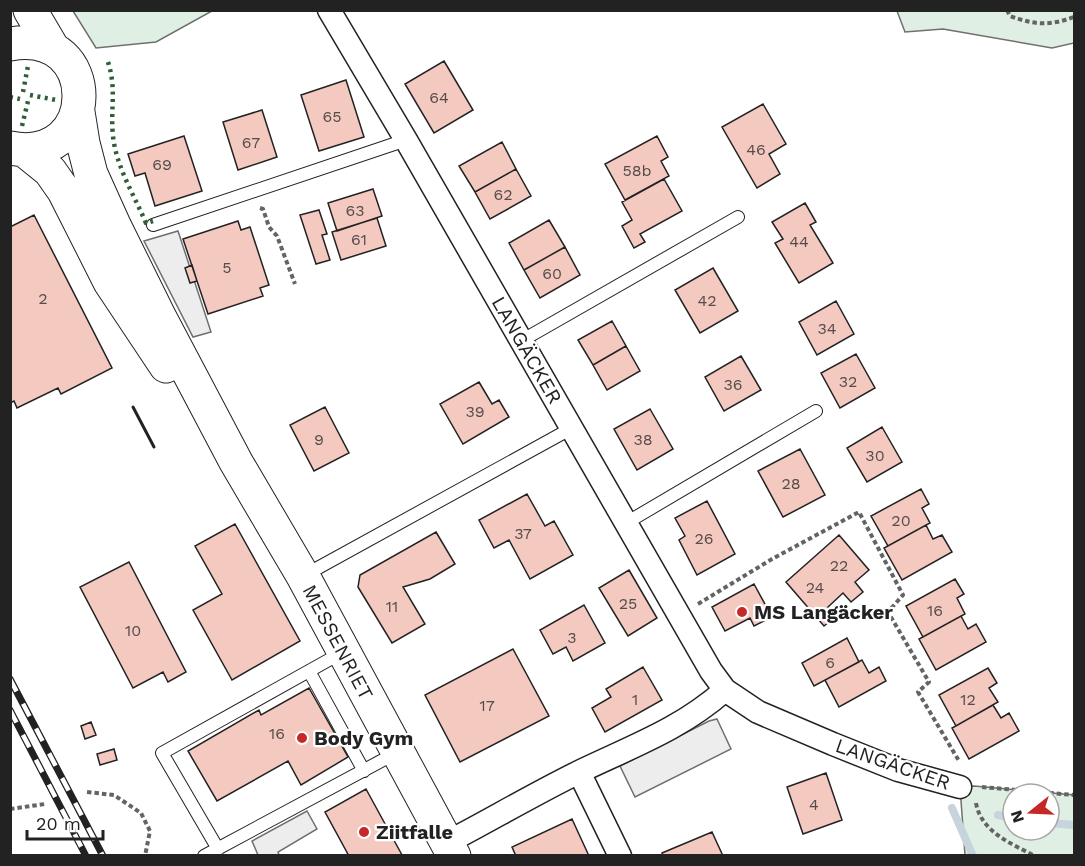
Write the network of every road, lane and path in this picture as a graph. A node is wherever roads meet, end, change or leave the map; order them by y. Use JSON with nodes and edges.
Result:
{"nodes":[{"id":1,"x":30,"y":10,"type":"edge"},
{"id":2,"x":328,"y":10,"type":"edge"},
{"id":3,"x":1006,"y":10,"type":"edge"},
{"id":4,"x":1074,"y":17,"type":"edge"},
{"id":5,"x":10,"y":44,"type":"edge"},
{"id":6,"x":53,"y":49,"type":"junction"},
{"id":7,"x":78,"y":112,"type":"junction"},
{"id":8,"x":406,"y":141,"type":"junction"},
{"id":9,"x":17,"y":149,"type":"edge"},
{"id":10,"x":254,"y":210,"type":"dead end"},
{"id":11,"x":738,"y":217,"type":"dead end"},
{"id":12,"x":153,"y":225,"type":"dead end"},
{"id":13,"x":295,"y":284,"type":"dead end"},
{"id":14,"x":158,"y":337,"type":"junction"},
{"id":15,"x":521,"y":342,"type":"junction"},
{"id":16,"x":816,"y":411,"type":"dead end"},
{"id":17,"x":572,"y":428,"type":"junction"},
{"id":18,"x":626,"y":523,"type":"junction"},
{"id":19,"x":303,"y":576,"type":"junction"},
{"id":20,"x":679,"y":615,"type":"junction"},
{"id":21,"x":344,"y":651,"type":"junction"},
{"id":22,"x":309,"y":671,"type":"junction"},
{"id":23,"x":725,"y":690,"type":"junction"},
{"id":24,"x":399,"y":752,"type":"junction"},
{"id":25,"x":364,"y":771,"type":"junction"},
{"id":26,"x":579,"y":772,"type":"junction"},
{"id":27,"x":967,"y":787,"type":"junction"},
{"id":28,"x":87,"y":792,"type":"dead end"},
{"id":29,"x":1073,"y":795,"type":"edge"},
{"id":30,"x":45,"y":804,"type":"dead end"},
{"id":31,"x":10,"y":808,"type":"edge"},
{"id":32,"x":218,"y":849,"type":"junction"},
{"id":33,"x":451,"y":849,"type":"edge"},
{"id":34,"x":145,"y":855,"type":"edge"},
{"id":35,"x":204,"y":855,"type":"edge"},
{"id":36,"x":620,"y":855,"type":"edge"},
{"id":37,"x":1035,"y":855,"type":"edge"}],
"edges":[{"from":1,"to":6,"type":"main road"},
{"from":2,"to":8,"type":"street","name":"LANGÄCKER"},
{"from":3,"to":4,"type":"path"},
{"from":5,"to":6,"type":"main road","name":"MESSENRIET"},
{"from":6,"to":7,"type":"main road","name":"MESSENRIET"},
{"from":7,"to":9,"type":"main road","name":"MESSENRIET"},
{"from":7,"to":14,"type":"main road","name":"MESSENRIET"},
{"from":8,"to":12,"type":"lane"},
{"from":8,"to":15,"type":"street","name":"LANGÄCKER"},
{"from":9,"to":14,"type":"main road","name":"MESSENRIET"},
{"from":10,"to":13,"type":"path"},
{"from":11,"to":15,"type":"lane"},
{"from":14,"to":19,"type":"main road","name":"MESSENRIET"},
{"from":15,"to":17,"type":"street","name":"LANGÄCKER"},
{"from":16,"to":18,"type":"lane"},
{"from":17,"to":18,"type":"street","name":"LANGÄCKER"},
{"from":17,"to":19,"type":"lane"},
{"from":18,"to":20,"type":"street","name":"LANGÄCKER"},
{"from":19,"to":21,"type":"main road","name":"MESSENRIET"},
{"from":20,"to":23,"type":"street","name":"LANGÄCKER"},
{"from":20,"to":27,"type":"path"},
{"from":21,"to":22,"type":"lane"},
{"from":21,"to":24,"type":"main road","name":"MESSENRIET"},
{"from":22,"to":25,"type":"lane"},
{"from":22,"to":32,"type":"lane"},
{"from":23,"to":26,"type":"street"},
{"from":23,"to":27,"type":"street","name":"LANGÄCKER"},
{"from":24,"to":25,"type":"lane"},
{"from":24,"to":33,"type":"main road","name":"MESSENRIET"},
{"from":25,"to":32,"type":"lane"},
{"from":26,"to":33,"type":"street"},
{"from":26,"to":36,"type":"street"},
{"from":27,"to":29,"type":"path","name":"LANGÄCKER"},
{"from":27,"to":37,"type":"path"},
{"from":28,"to":34,"type":"path"},
{"from":30,"to":31,"type":"path"},
{"from":32,"to":35,"type":"lane"}]}
